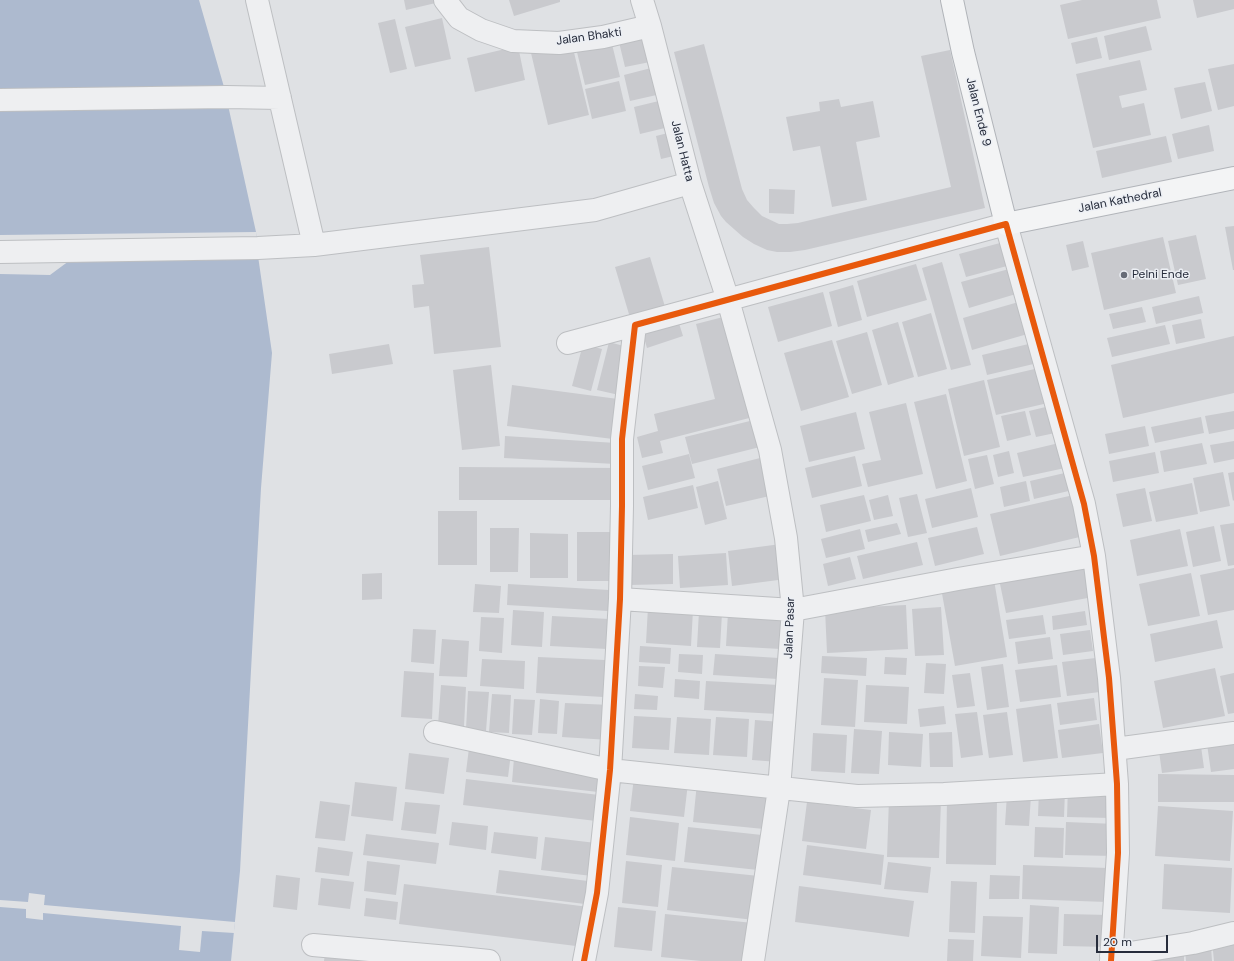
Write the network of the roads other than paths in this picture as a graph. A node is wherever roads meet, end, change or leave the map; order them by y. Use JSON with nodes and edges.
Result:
{"nodes":[{"id":1,"x":257,"y":0,"type":"edge"},
{"id":2,"x":445,"y":0,"type":"edge"},
{"id":3,"x":642,"y":0,"type":"edge"},
{"id":4,"x":952,"y":0,"type":"edge"},
{"id":5,"x":650,"y":26,"type":"junction"},
{"id":6,"x":280,"y":98,"type":"junction"},
{"id":7,"x":0,"y":100,"type":"edge"},
{"id":8,"x":1234,"y":178,"type":"edge"},
{"id":9,"x":690,"y":183,"type":"junction"},
{"id":10,"x":1006,"y":224,"type":"junction"},
{"id":11,"x":314,"y":244,"type":"junction"},
{"id":12,"x":0,"y":252,"type":"edge"},
{"id":13,"x":728,"y":300,"type":"junction"},
{"id":14,"x":635,"y":325,"type":"junction"},
{"id":15,"x":568,"y":343,"type":"dead end"},
{"id":16,"x":1094,"y":556,"type":"junction"},
{"id":17,"x":620,"y":600,"type":"junction"},
{"id":18,"x":793,"y":610,"type":"junction"},
{"id":19,"x":435,"y":732,"type":"dead end"},
{"id":20,"x":1234,"y":733,"type":"edge"},
{"id":21,"x":1115,"y":749,"type":"junction"},
{"id":22,"x":610,"y":770,"type":"junction"},
{"id":23,"x":1116,"y":784,"type":"junction"},
{"id":24,"x":779,"y":789,"type":"junction"},
{"id":25,"x":1234,"y":933,"type":"edge"},
{"id":26,"x":313,"y":945,"type":"dead end"},
{"id":27,"x":1111,"y":959,"type":"edge"},
{"id":28,"x":459,"y":960,"type":"edge"},
{"id":29,"x":489,"y":961,"type":"edge"},
{"id":30,"x":584,"y":961,"type":"edge"},
{"id":31,"x":753,"y":961,"type":"edge"}],
"edges":[{"from":1,"to":6,"type":"street"},
{"from":2,"to":5,"type":"street","name":"Jalan Bhakti"},
{"from":3,"to":5,"type":"street","name":"Jalan Hatta"},
{"from":4,"to":10,"type":"highway","name":"Jalan Ende 9"},
{"from":5,"to":9,"type":"street","name":"Jalan Hatta"},
{"from":6,"to":7,"type":"street"},
{"from":6,"to":11,"type":"street"},
{"from":8,"to":10,"type":"highway","name":"Jalan Kathedral"},
{"from":9,"to":11,"type":"street"},
{"from":9,"to":13,"type":"street","name":"Jalan Hatta"},
{"from":10,"to":13,"type":"street"},
{"from":10,"to":16,"type":"street"},
{"from":11,"to":12,"type":"street"},
{"from":13,"to":14,"type":"street"},
{"from":13,"to":18,"type":"street","name":"Jalan Pasar"},
{"from":14,"to":15,"type":"street"},
{"from":14,"to":17,"type":"street"},
{"from":16,"to":18,"type":"street"},
{"from":16,"to":21,"type":"street"},
{"from":17,"to":18,"type":"street"},
{"from":17,"to":22,"type":"street"},
{"from":18,"to":24,"type":"street","name":"Jalan Pasar"},
{"from":19,"to":22,"type":"street"},
{"from":20,"to":21,"type":"street"},
{"from":21,"to":23,"type":"street"},
{"from":22,"to":24,"type":"street"},
{"from":22,"to":30,"type":"street"},
{"from":23,"to":24,"type":"street"},
{"from":23,"to":27,"type":"street"},
{"from":24,"to":31,"type":"street","name":"Jalan Pasar"},
{"from":25,"to":27,"type":"street"},
{"from":26,"to":28,"type":"street"},
{"from":28,"to":29,"type":"street"}]}
